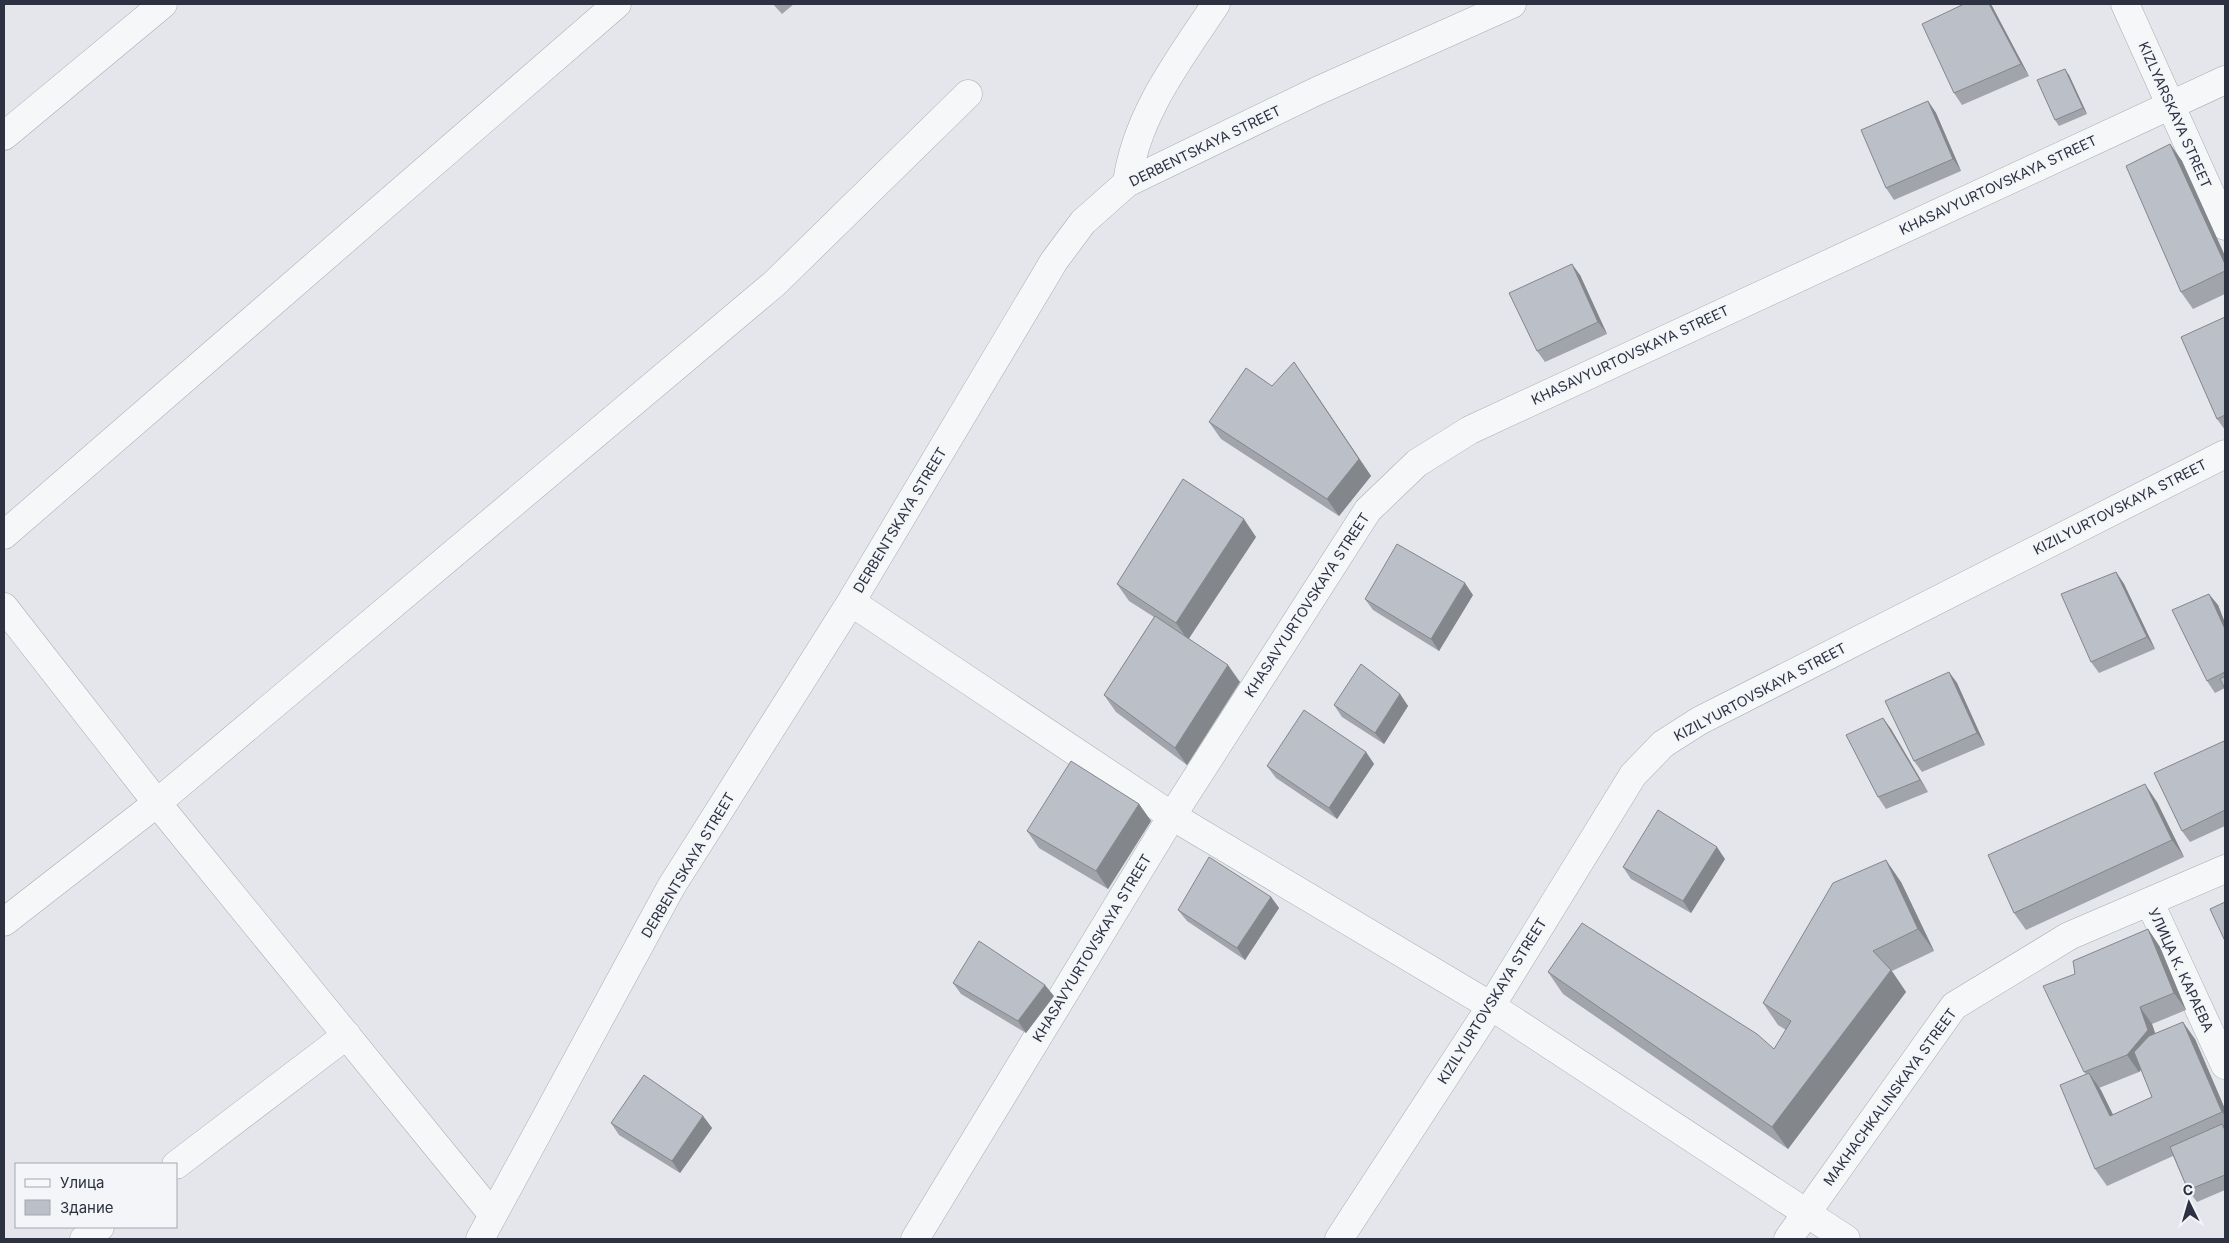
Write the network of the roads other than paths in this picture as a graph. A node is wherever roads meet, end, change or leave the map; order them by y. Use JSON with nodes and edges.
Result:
{"nodes":[{"id":1,"x":163,"y":4,"type":"edge"},
{"id":2,"x":618,"y":4,"type":"edge"},
{"id":3,"x":1216,"y":4,"type":"edge"},
{"id":4,"x":1512,"y":4,"type":"edge"},
{"id":5,"x":2125,"y":4,"type":"edge"},
{"id":6,"x":2225,"y":80,"type":"edge"},
{"id":7,"x":968,"y":94,"type":"dead end"},
{"id":8,"x":2171,"y":105,"type":"junction"},
{"id":9,"x":4,"y":136,"type":"edge"},
{"id":10,"x":1127,"y":183,"type":"junction"},
{"id":11,"x":2225,"y":226,"type":"edge"},
{"id":12,"x":2225,"y":454,"type":"edge"},
{"id":13,"x":4,"y":535,"type":"edge"},
{"id":14,"x":852,"y":602,"type":"junction"},
{"id":15,"x":4,"y":607,"type":"edge"},
{"id":16,"x":157,"y":803,"type":"junction"},
{"id":17,"x":1172,"y":816,"type":"junction"},
{"id":18,"x":2225,"y":869,"type":"edge"},
{"id":19,"x":2150,"y":903,"type":"junction"},
{"id":20,"x":4,"y":922,"type":"edge"},
{"id":21,"x":1491,"y":1006,"type":"junction"},
{"id":22,"x":346,"y":1035,"type":"junction"},
{"id":23,"x":2225,"y":1065,"type":"edge"},
{"id":24,"x":178,"y":1163,"type":"edge"},
{"id":25,"x":1806,"y":1214,"type":"junction"},
{"id":26,"x":493,"y":1215,"type":"junction"},
{"id":27,"x":99,"y":1228,"type":"edge"},
{"id":28,"x":84,"y":1239,"type":"edge"},
{"id":29,"x":480,"y":1239,"type":"edge"},
{"id":30,"x":915,"y":1239,"type":"edge"},
{"id":31,"x":1338,"y":1239,"type":"edge"},
{"id":32,"x":1788,"y":1239,"type":"edge"},
{"id":33,"x":1846,"y":1239,"type":"edge"}],
"edges":[{"from":1,"to":9,"type":"street"},
{"from":2,"to":13,"type":"street"},
{"from":3,"to":10,"type":"street"},
{"from":4,"to":10,"type":"street","name":"DERBENTSKAYA STREET"},
{"from":5,"to":8,"type":"street","name":"KIZLYARSKAYA STREET"},
{"from":6,"to":8,"type":"street","name":"KHASAVYURTOVSKAYA STREET"},
{"from":7,"to":16,"type":"street"},
{"from":8,"to":11,"type":"street","name":"KIZLYARSKAYA STREET"},
{"from":8,"to":17,"type":"street","name":"KHASAVYURTOVSKAYA STREET"},
{"from":10,"to":14,"type":"street","name":"DERBENTSKAYA STREET"},
{"from":12,"to":21,"type":"street","name":"KIZILYURTOVSKAYA STREET"},
{"from":14,"to":17,"type":"street"},
{"from":14,"to":26,"type":"street","name":"DERBENTSKAYA STREET"},
{"from":15,"to":16,"type":"street"},
{"from":16,"to":20,"type":"street"},
{"from":16,"to":22,"type":"street"},
{"from":17,"to":21,"type":"street"},
{"from":17,"to":30,"type":"street","name":"KHASAVYURTOVSKAYA STREET"},
{"from":18,"to":19,"type":"street","name":"MAKHACHKALINSKAYA STREET"},
{"from":19,"to":23,"type":"street","name":"УЛИЦА К. КАРАЕВА"},
{"from":19,"to":25,"type":"street","name":"MAKHACHKALINSKAYA STREET"},
{"from":21,"to":25,"type":"street"},
{"from":21,"to":31,"type":"street","name":"KIZILYURTOVSKAYA STREET"},
{"from":22,"to":24,"type":"street"},
{"from":22,"to":26,"type":"street"},
{"from":25,"to":32,"type":"street","name":"MAKHACHKALINSKAYA STREET"},
{"from":25,"to":33,"type":"street"},
{"from":26,"to":29,"type":"street","name":"DERBENTSKAYA STREET"},
{"from":27,"to":28,"type":"street"}]}
